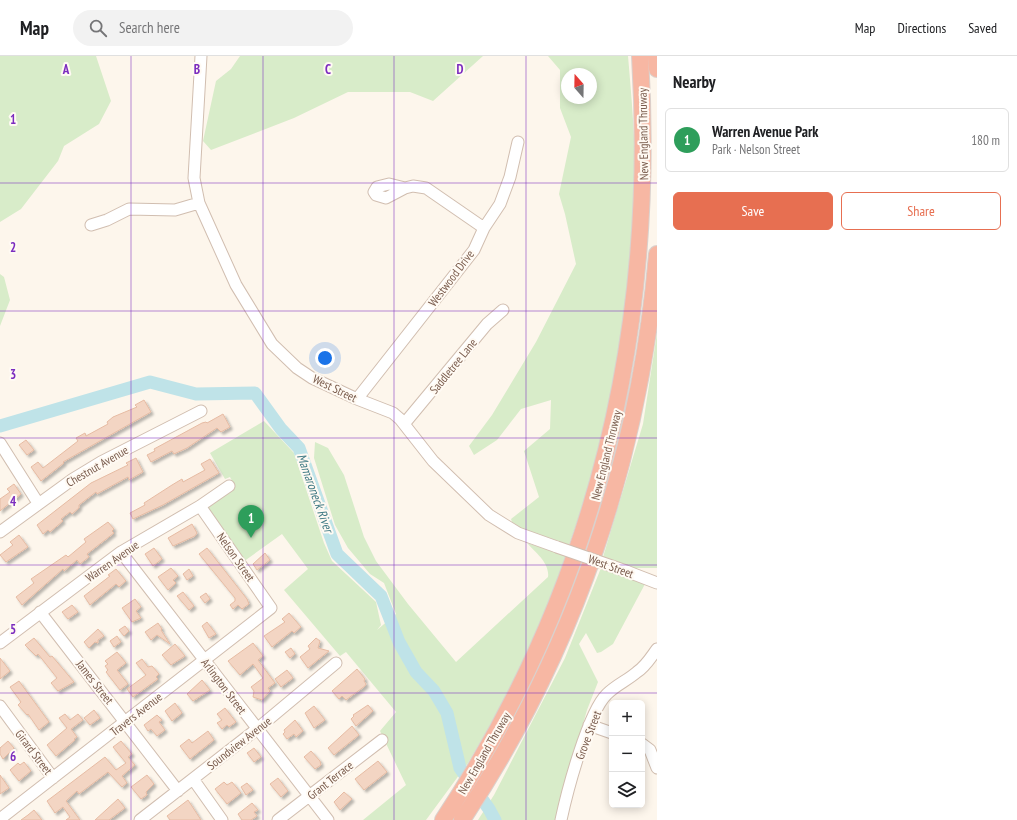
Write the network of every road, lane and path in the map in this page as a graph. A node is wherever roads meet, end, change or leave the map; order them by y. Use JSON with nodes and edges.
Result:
{"nodes":[{"id":1,"x":201,"y":56,"type":"edge"},
{"id":2,"x":640,"y":56,"type":"edge"},
{"id":3,"x":656,"y":56,"type":"edge"},
{"id":4,"x":657,"y":68,"type":"edge"},
{"id":5,"x":518,"y":142,"type":"dead end"},
{"id":6,"x":405,"y":188,"type":"dead end"},
{"id":7,"x":199,"y":203,"type":"junction"},
{"id":8,"x":91,"y":225,"type":"dead end"},
{"id":9,"x":484,"y":228,"type":"junction"},
{"id":10,"x":657,"y":254,"type":"edge"},
{"id":11,"x":503,"y":310,"type":"dead end"},
{"id":12,"x":357,"y":399,"type":"junction"},
{"id":13,"x":201,"y":411,"type":"dead end"},
{"id":14,"x":404,"y":424,"type":"junction"},
{"id":15,"x":0,"y":443,"type":"edge"},
{"id":16,"x":229,"y":486,"type":"dead end"},
{"id":17,"x":38,"y":504,"type":"junction"},
{"id":18,"x":200,"y":506,"type":"junction"},
{"id":19,"x":0,"y":532,"type":"edge"},
{"id":20,"x":121,"y":552,"type":"junction"},
{"id":21,"x":657,"y":583,"type":"edge"},
{"id":22,"x":272,"y":608,"type":"joint"},
{"id":23,"x":40,"y":612,"type":"junction"},
{"id":24,"x":0,"y":643,"type":"edge"},
{"id":25,"x":657,"y":649,"type":"edge"},
{"id":26,"x":204,"y":660,"type":"junction"},
{"id":27,"x":336,"y":663,"type":"dead end"},
{"id":28,"x":0,"y":706,"type":"edge"},
{"id":29,"x":125,"y":722,"type":"junction"},
{"id":30,"x":589,"y":725,"type":"junction"},
{"id":31,"x":257,"y":729,"type":"junction"},
{"id":32,"x":609,"y":732,"type":"edge"},
{"id":33,"x":382,"y":740,"type":"dead end"},
{"id":34,"x":645,"y":746,"type":"edge"},
{"id":35,"x":657,"y":768,"type":"edge"},
{"id":36,"x":53,"y":778,"type":"junction"},
{"id":37,"x":193,"y":779,"type":"junction"},
{"id":38,"x":178,"y":791,"type":"junction"},
{"id":39,"x":310,"y":796,"type":"junction"},
{"id":40,"x":456,"y":801,"type":"junction"},
{"id":41,"x":464,"y":818,"type":"edge"},
{"id":42,"x":0,"y":819,"type":"edge"},
{"id":43,"x":140,"y":820,"type":"edge"},
{"id":44,"x":222,"y":820,"type":"edge"},
{"id":45,"x":278,"y":820,"type":"edge"},
{"id":46,"x":328,"y":820,"type":"edge"},
{"id":47,"x":439,"y":820,"type":"edge"},
{"id":48,"x":443,"y":820,"type":"edge"},
{"id":49,"x":561,"y":820,"type":"edge"}],
"edges":[{"from":1,"to":7,"type":"street","name":"West Street"},
{"from":2,"to":40,"type":"highway","name":"New England Thruway"},
{"from":3,"to":4,"type":"highway"},
{"from":5,"to":9,"type":"street","name":"Westwood Drive"},
{"from":6,"to":9,"type":"street"},
{"from":7,"to":8,"type":"street"},
{"from":7,"to":12,"type":"street","name":"West Street"},
{"from":9,"to":12,"type":"street","name":"Westwood Drive"},
{"from":10,"to":41,"type":"highway","name":"New England Thruway"},
{"from":11,"to":14,"type":"street","name":"Saddletree Lane"},
{"from":12,"to":14,"type":"street","name":"West Street"},
{"from":13,"to":17,"type":"street","name":"Chestnut Avenue"},
{"from":14,"to":21,"type":"street","name":"West Street","bridge":true},
{"from":15,"to":17,"type":"street"},
{"from":16,"to":18,"type":"street","name":"Warren Avenue"},
{"from":17,"to":19,"type":"street","name":"Chestnut Avenue"},
{"from":18,"to":20,"type":"street","name":"Warren Avenue"},
{"from":18,"to":22,"type":"street","name":"Nelson Street"},
{"from":20,"to":23,"type":"street","name":"Warren Avenue"},
{"from":20,"to":26,"type":"street","name":"Arlington Street"},
{"from":22,"to":26,"type":"street","name":"Travers Avenue"},
{"from":23,"to":24,"type":"street","name":"Warren Avenue"},
{"from":23,"to":29,"type":"street","name":"James Street"},
{"from":25,"to":30,"type":"street","name":"Grove Street"},
{"from":26,"to":29,"type":"street","name":"Travers Avenue"},
{"from":26,"to":31,"type":"street","name":"Arlington Street"},
{"from":27,"to":31,"type":"street","name":"Soundview Avenue"},
{"from":28,"to":36,"type":"street","name":"Girard Street"},
{"from":29,"to":36,"type":"street","name":"Travers Avenue"},
{"from":29,"to":38,"type":"street","name":"James Street"},
{"from":30,"to":32,"type":"street"},
{"from":30,"to":49,"type":"street","name":"Grove Street"},
{"from":31,"to":37,"type":"street","name":"Soundview Avenue"},
{"from":31,"to":39,"type":"street","name":"Arlington Street"},
{"from":33,"to":39,"type":"street","name":"Grant Terrace"},
{"from":34,"to":35,"type":"street"},
{"from":36,"to":42,"type":"street","name":"Travers Avenue"},
{"from":37,"to":38,"type":"street","name":"Soundview Avenue"},
{"from":37,"to":44,"type":"street"},
{"from":38,"to":43,"type":"street","name":"Soundview Avenue"},
{"from":39,"to":45,"type":"street","name":"Grant Terrace"},
{"from":39,"to":46,"type":"street","name":"Arlington Street"},
{"from":40,"to":47,"type":"highway"},
{"from":40,"to":48,"type":"highway","name":"New England Thruway"}]}
